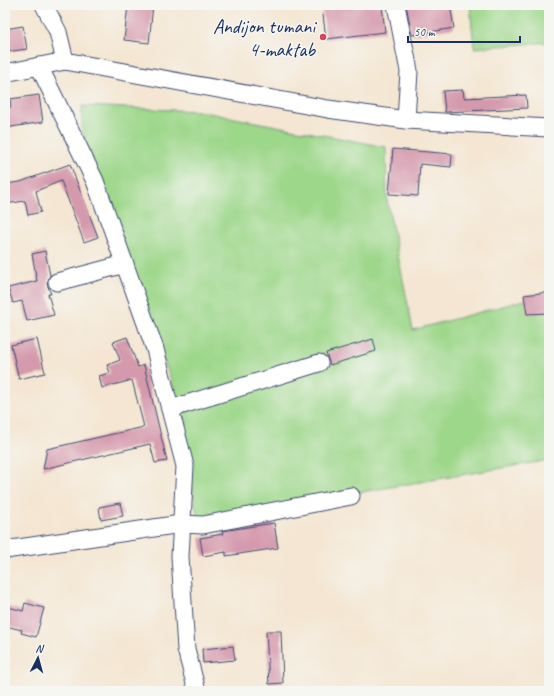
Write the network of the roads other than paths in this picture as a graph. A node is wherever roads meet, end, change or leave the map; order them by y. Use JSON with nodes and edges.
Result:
{"nodes":[{"id":1,"x":44,"y":5,"type":"edge"},
{"id":2,"x":396,"y":5,"type":"edge"},
{"id":3,"x":65,"y":61,"type":"junction"},
{"id":4,"x":39,"y":66,"type":"junction"},
{"id":5,"x":5,"y":73,"type":"edge"},
{"id":6,"x":406,"y":120,"type":"junction"},
{"id":7,"x":549,"y":128,"type":"edge"},
{"id":8,"x":125,"y":264,"type":"junction"},
{"id":9,"x":57,"y":282,"type":"dead end"},
{"id":10,"x":319,"y":363,"type":"dead end"},
{"id":11,"x":170,"y":409,"type":"junction"},
{"id":12,"x":351,"y":496,"type":"dead end"},
{"id":13,"x":181,"y":524,"type":"junction"},
{"id":14,"x":5,"y":550,"type":"edge"},
{"id":15,"x":197,"y":691,"type":"edge"}],
"edges":[{"from":1,"to":3,"type":"street"},
{"from":2,"to":6,"type":"street"},
{"from":3,"to":4,"type":"street"},
{"from":3,"to":6,"type":"street"},
{"from":4,"to":5,"type":"street"},
{"from":4,"to":8,"type":"street"},
{"from":6,"to":7,"type":"street"},
{"from":8,"to":9,"type":"street"},
{"from":8,"to":11,"type":"street"},
{"from":10,"to":11,"type":"street"},
{"from":11,"to":13,"type":"street"},
{"from":12,"to":13,"type":"street"},
{"from":13,"to":14,"type":"street"},
{"from":13,"to":15,"type":"street"}]}
